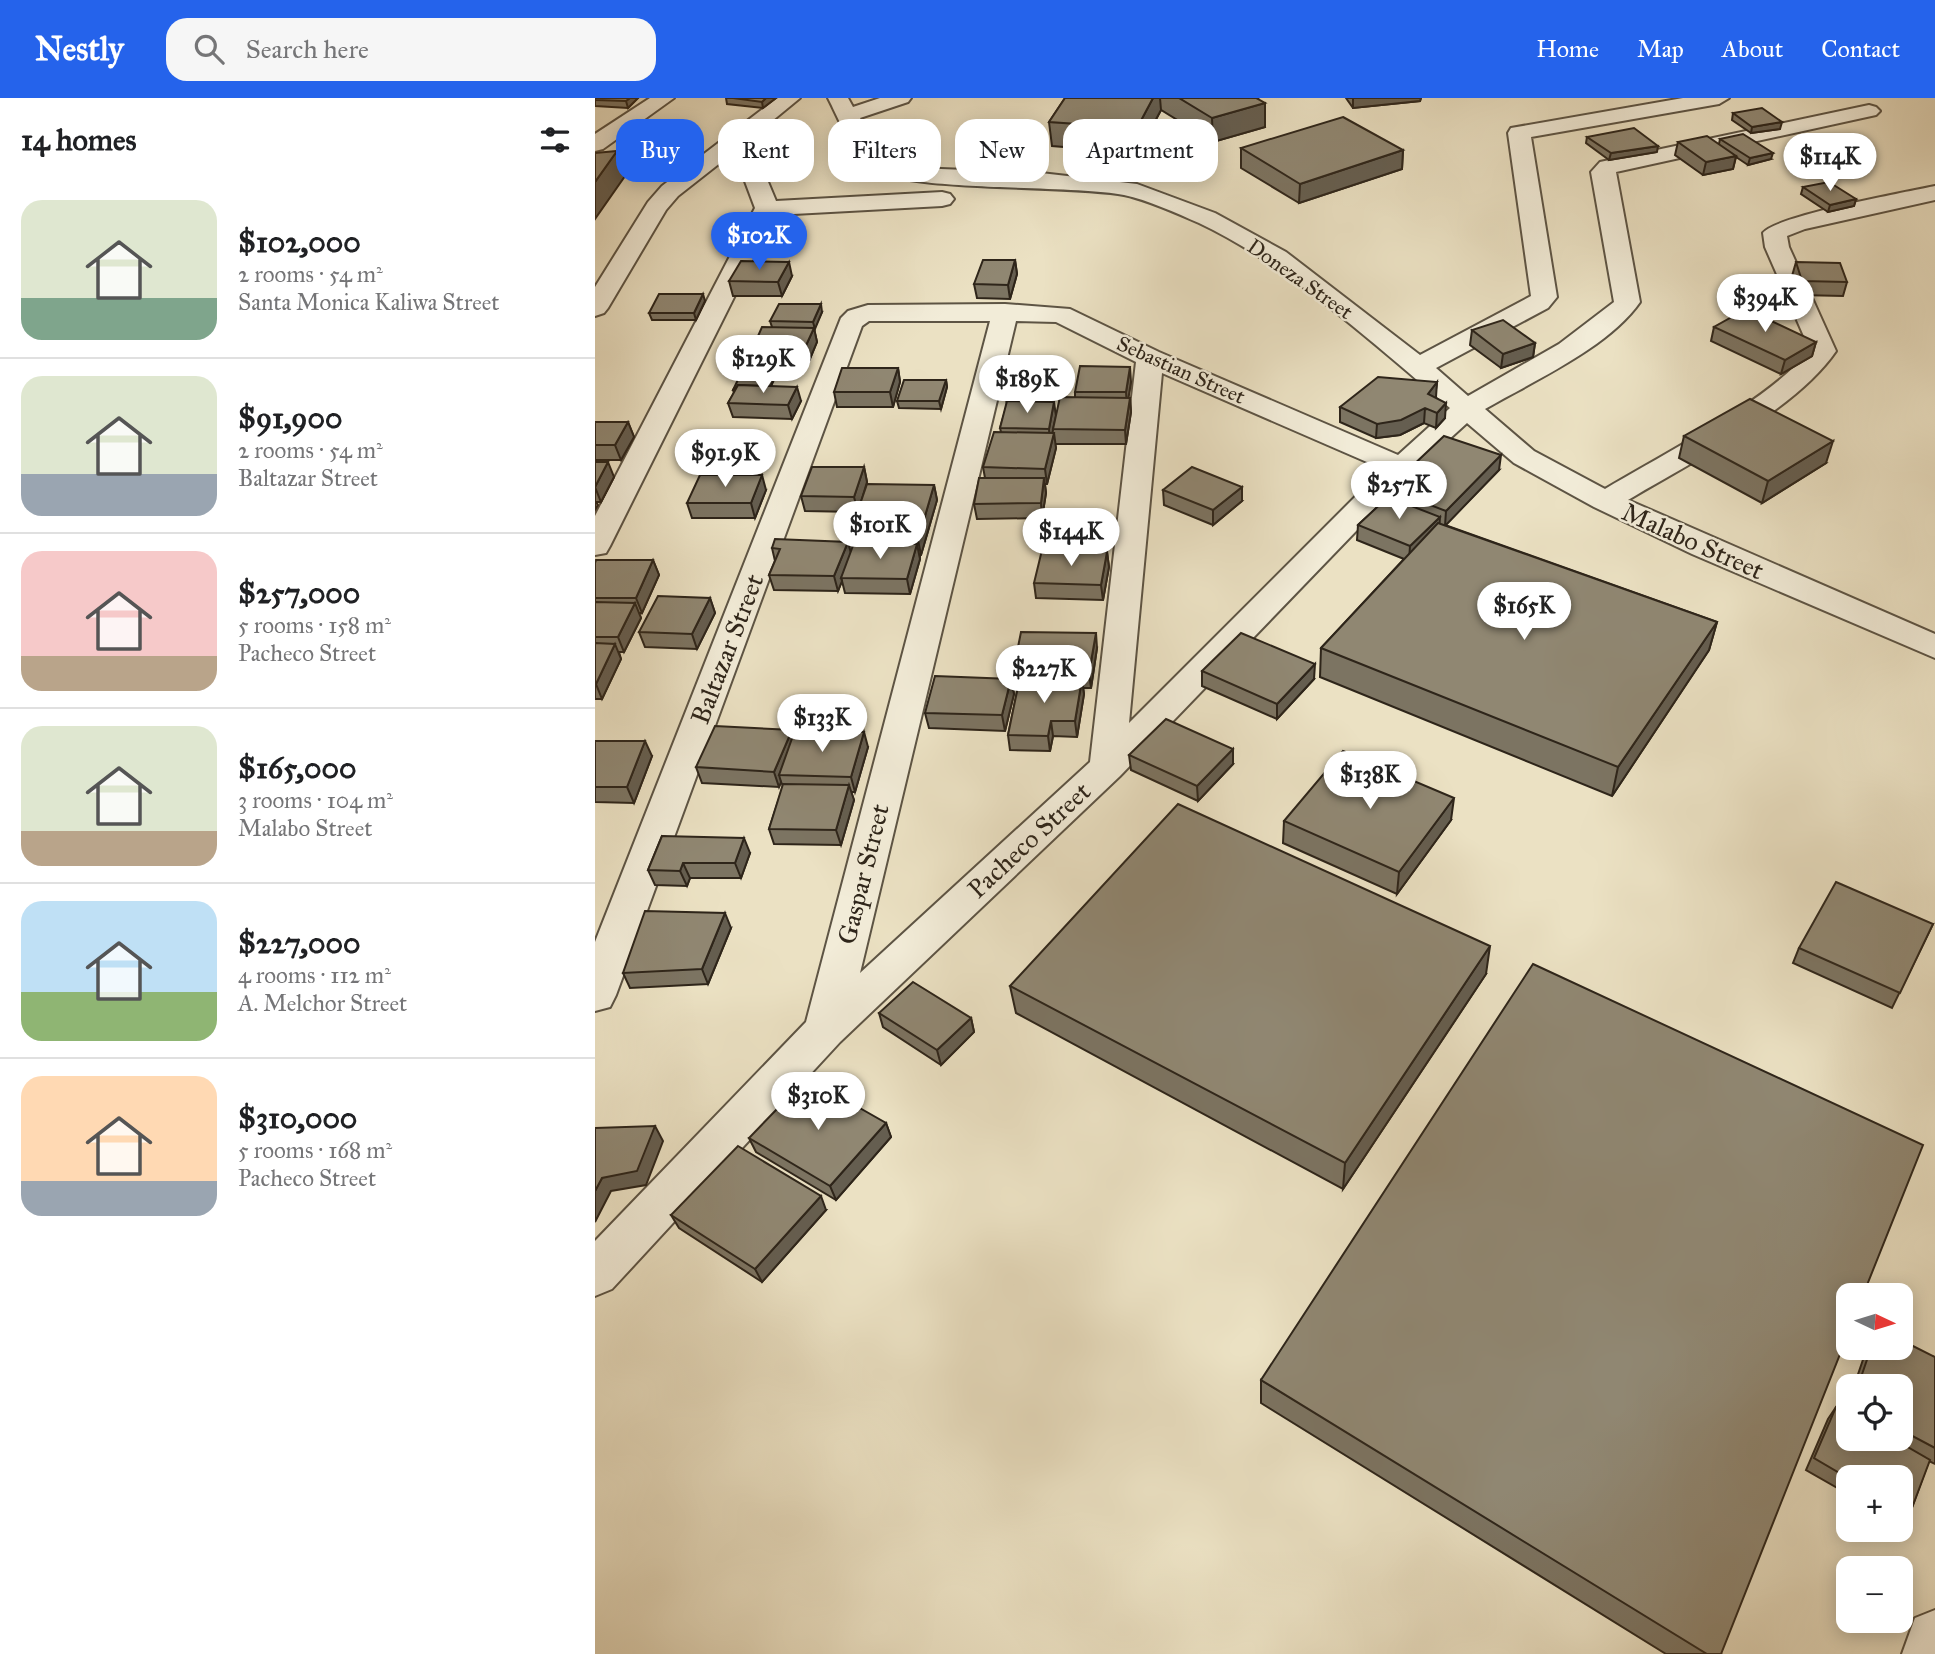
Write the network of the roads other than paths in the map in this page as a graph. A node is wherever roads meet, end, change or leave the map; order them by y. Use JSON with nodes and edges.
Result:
{"nodes":[{"id":1,"x":663,"y":98,"type":"edge"},
{"id":2,"x":790,"y":98,"type":"edge"},
{"id":3,"x":901,"y":98,"type":"edge"},
{"id":4,"x":1719,"y":98,"type":"edge"},
{"id":5,"x":843,"y":107,"type":"edge"},
{"id":6,"x":1869,"y":111,"type":"dead end"},
{"id":7,"x":764,"y":119,"type":"edge"},
{"id":8,"x":595,"y":144,"type":"edge"},
{"id":9,"x":718,"y":155,"type":"edge"},
{"id":10,"x":757,"y":182,"type":"edge"},
{"id":11,"x":1935,"y":193,"type":"edge"},
{"id":12,"x":942,"y":199,"type":"dead end"},
{"id":13,"x":767,"y":208,"type":"junction"},
{"id":14,"x":595,"y":307,"type":"edge"},
{"id":15,"x":1005,"y":312,"type":"junction"},
{"id":16,"x":868,"y":313,"type":"joint"},
{"id":17,"x":1150,"y":358,"type":"junction"},
{"id":18,"x":1418,"y":367,"type":"junction"},
{"id":19,"x":1467,"y":408,"type":"junction"},
{"id":20,"x":1402,"y":467,"type":"junction"},
{"id":21,"x":1605,"y":501,"type":"junction"},
{"id":22,"x":595,"y":546,"type":"edge"},
{"id":23,"x":1935,"y":647,"type":"edge"},
{"id":24,"x":1107,"y":767,"type":"junction"},
{"id":25,"x":595,"y":995,"type":"edge"},
{"id":26,"x":825,"y":1030,"type":"junction"},
{"id":27,"x":595,"y":1274,"type":"edge"},
{"id":28,"x":1935,"y":1638,"type":"edge"},
{"id":29,"x":1930,"y":1654,"type":"edge"}],
"edges":[{"from":1,"to":8,"type":"street"},
{"from":2,"to":7,"type":"street"},
{"from":3,"to":5,"type":"street"},
{"from":4,"to":18,"type":"street"},
{"from":5,"to":18,"type":"street","name":"Doneza Street"},
{"from":6,"to":19,"type":"street","name":"Pacheco Street"},
{"from":9,"to":14,"type":"street"},
{"from":10,"to":13,"type":"street"},
{"from":11,"to":21,"type":"street"},
{"from":12,"to":13,"type":"street"},
{"from":13,"to":22,"type":"street"},
{"from":15,"to":16,"type":"street","name":"Sebastian Street"},
{"from":15,"to":17,"type":"street","name":"Sebastian Street"},
{"from":15,"to":26,"type":"street","name":"Gaspar Street"},
{"from":16,"to":25,"type":"street","name":"Baltazar Street"},
{"from":17,"to":20,"type":"street","name":"Sebastian Street"},
{"from":17,"to":24,"type":"street"},
{"from":18,"to":19,"type":"street","name":"Doneza Street"},
{"from":19,"to":20,"type":"street","name":"Pacheco Street"},
{"from":19,"to":21,"type":"street","name":"Malabo Street"},
{"from":20,"to":24,"type":"street","name":"Pacheco Street"},
{"from":21,"to":23,"type":"street","name":"Malabo Street"},
{"from":24,"to":26,"type":"street","name":"Pacheco Street"},
{"from":26,"to":27,"type":"street","name":"Pacheco Street"},
{"from":28,"to":29,"type":"street"}]}
